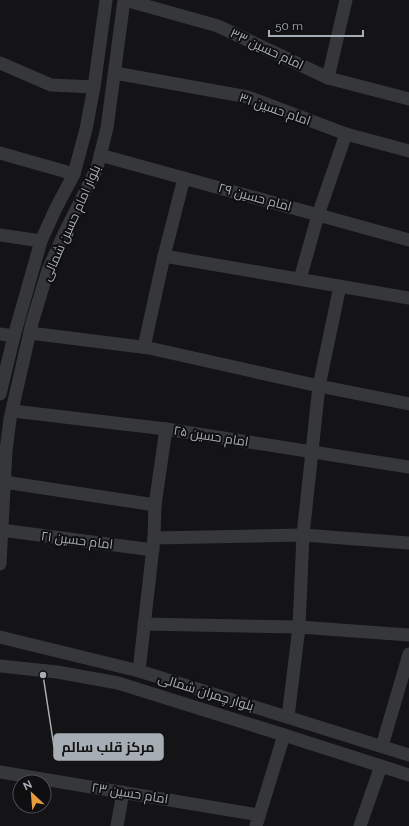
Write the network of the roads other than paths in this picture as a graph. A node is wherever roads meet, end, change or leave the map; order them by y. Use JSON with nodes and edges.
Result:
{"nodes":[{"id":1,"x":106,"y":0,"type":"edge"},
{"id":2,"x":125,"y":0,"type":"edge"},
{"id":3,"x":346,"y":0,"type":"edge"},
{"id":4,"x":103,"y":25,"type":"junction"},
{"id":5,"x":120,"y":30,"type":"junction"},
{"id":6,"x":0,"y":64,"type":"edge"},
{"id":7,"x":114,"y":73,"type":"junction"},
{"id":8,"x":328,"y":78,"type":"junction"},
{"id":9,"x":94,"y":87,"type":"junction"},
{"id":10,"x":409,"y":99,"type":"edge"},
{"id":11,"x":346,"y":134,"type":"junction"},
{"id":12,"x":409,"y":151,"type":"edge"},
{"id":13,"x":0,"y":153,"type":"edge"},
{"id":14,"x":100,"y":155,"type":"junction"},
{"id":15,"x":74,"y":174,"type":"junction"},
{"id":16,"x":184,"y":178,"type":"junction"},
{"id":17,"x":318,"y":215,"type":"junction"},
{"id":18,"x":0,"y":235,"type":"edge"},
{"id":19,"x":409,"y":240,"type":"edge"},
{"id":20,"x":41,"y":241,"type":"junction"},
{"id":21,"x":164,"y":256,"type":"junction"},
{"id":22,"x":300,"y":279,"type":"junction"},
{"id":23,"x":340,"y":286,"type":"junction"},
{"id":24,"x":409,"y":298,"type":"edge"},
{"id":25,"x":30,"y":333,"type":"junction"},
{"id":26,"x":0,"y":334,"type":"edge"},
{"id":27,"x":14,"y":336,"type":"junction"},
{"id":28,"x":144,"y":348,"type":"junction"},
{"id":29,"x":319,"y":386,"type":"junction"},
{"id":30,"x":0,"y":393,"type":"edge"},
{"id":31,"x":409,"y":404,"type":"edge"},
{"id":32,"x":13,"y":410,"type":"junction"},
{"id":33,"x":166,"y":429,"type":"junction"},
{"id":34,"x":312,"y":452,"type":"junction"},
{"id":35,"x":409,"y":467,"type":"edge"},
{"id":36,"x":4,"y":482,"type":"junction"},
{"id":37,"x":155,"y":505,"type":"junction"},
{"id":38,"x":1,"y":530,"type":"junction"},
{"id":39,"x":303,"y":535,"type":"junction"},
{"id":40,"x":409,"y":543,"type":"edge"},
{"id":41,"x":154,"y":544,"type":"junction"},
{"id":42,"x":0,"y":564,"type":"edge"},
{"id":43,"x":144,"y":624,"type":"junction"},
{"id":44,"x":299,"y":627,"type":"junction"},
{"id":45,"x":409,"y":635,"type":"edge"},
{"id":46,"x":0,"y":636,"type":"edge"},
{"id":47,"x":409,"y":654,"type":"edge"},
{"id":48,"x":0,"y":666,"type":"edge"},
{"id":49,"x":139,"y":671,"type":"junction"},
{"id":50,"x":288,"y":717,"type":"junction"},
{"id":51,"x":284,"y":735,"type":"junction"},
{"id":52,"x":382,"y":746,"type":"junction"},
{"id":53,"x":409,"y":755,"type":"edge"},
{"id":54,"x":381,"y":766,"type":"junction"},
{"id":55,"x":0,"y":772,"type":"edge"},
{"id":56,"x":409,"y":775,"type":"edge"},
{"id":57,"x":122,"y":792,"type":"junction"},
{"id":58,"x":258,"y":820,"type":"edge"},
{"id":59,"x":117,"y":826,"type":"edge"},
{"id":60,"x":360,"y":826,"type":"edge"}],
"edges":[{"from":1,"to":4,"type":"street","name":"بلوار امام حسین شمالی"},
{"from":2,"to":5,"type":"street","name":"بلوار امام حسین شمالی"},
{"from":2,"to":8,"type":"street","name":"امام حسین ۳۳"},
{"from":3,"to":8,"type":"street"},
{"from":4,"to":5,"type":"street"},
{"from":4,"to":9,"type":"street","name":"بلوار امام حسین شمالی"},
{"from":5,"to":7,"type":"street","name":"بلوار امام حسین شمالی"},
{"from":6,"to":9,"type":"street"},
{"from":7,"to":11,"type":"street","name":"امام حسین ۳۱"},
{"from":7,"to":14,"type":"street","name":"بلوار امام حسین شمالی"},
{"from":8,"to":10,"type":"street","name":"امام حسین ۳۳"},
{"from":9,"to":15,"type":"street","name":"بلوار امام حسین شمالی"},
{"from":11,"to":12,"type":"street","name":"امام حسین ۳۱"},
{"from":11,"to":17,"type":"street"},
{"from":13,"to":15,"type":"street"},
{"from":14,"to":16,"type":"street","name":"امام حسین ۲۹"},
{"from":14,"to":25,"type":"street","name":"بلوار امام حسین شمالی"},
{"from":15,"to":20,"type":"street","name":"بلوار امام حسین شمالی"},
{"from":16,"to":17,"type":"street","name":"امام حسین ۲۹"},
{"from":16,"to":21,"type":"street"},
{"from":17,"to":19,"type":"street","name":"امام حسین ۲۹"},
{"from":17,"to":22,"type":"street"},
{"from":18,"to":20,"type":"street"},
{"from":20,"to":27,"type":"street","name":"بلوار امام حسین شمالی"},
{"from":21,"to":22,"type":"street"},
{"from":21,"to":28,"type":"street"},
{"from":22,"to":23,"type":"street"},
{"from":23,"to":24,"type":"street"},
{"from":23,"to":29,"type":"street"},
{"from":25,"to":28,"type":"street"},
{"from":25,"to":32,"type":"street","name":"بلوار امام حسین شمالی"},
{"from":26,"to":27,"type":"street"},
{"from":27,"to":30,"type":"street","name":"بلوار امام حسین شمالی"},
{"from":28,"to":29,"type":"street"},
{"from":29,"to":31,"type":"street"},
{"from":29,"to":34,"type":"street"},
{"from":32,"to":33,"type":"street","name":"امام حسین ۲۵"},
{"from":32,"to":36,"type":"street","name":"بلوار امام حسین شمالی"},
{"from":33,"to":34,"type":"street","name":"امام حسین ۲۵"},
{"from":33,"to":37,"type":"street"},
{"from":34,"to":35,"type":"street","name":"امام حسین ۲۵"},
{"from":34,"to":39,"type":"street"},
{"from":36,"to":37,"type":"street"},
{"from":36,"to":38,"type":"street","name":"بلوار امام حسین شمالی"},
{"from":37,"to":41,"type":"street"},
{"from":38,"to":41,"type":"street","name":"امام حسین ۲۱"},
{"from":38,"to":42,"type":"street","name":"بلوار امام حسین شمالی"},
{"from":39,"to":40,"type":"street","name":"امام حسین ۲۱"},
{"from":39,"to":41,"type":"street","name":"امام حسین ۲۱"},
{"from":39,"to":44,"type":"street"},
{"from":41,"to":43,"type":"street"},
{"from":43,"to":44,"type":"street"},
{"from":43,"to":49,"type":"street"},
{"from":44,"to":45,"type":"street"},
{"from":44,"to":50,"type":"street"},
{"from":46,"to":49,"type":"street","name":"بلوار چمران شمالی"},
{"from":47,"to":52,"type":"street"},
{"from":48,"to":51,"type":"street","name":"بلوار چمران شمالی"},
{"from":49,"to":50,"type":"street","name":"بلوار چمران شمالی"},
{"from":50,"to":52,"type":"street","name":"بلوار چمران شمالی"},
{"from":51,"to":54,"type":"street","name":"بلوار چمران شمالی"},
{"from":51,"to":58,"type":"street"},
{"from":52,"to":53,"type":"street","name":"بلوار چمران شمالی"},
{"from":54,"to":56,"type":"street","name":"بلوار چمران شمالی"},
{"from":54,"to":60,"type":"street"},
{"from":55,"to":57,"type":"street","name":"امام حسین ۲۳"},
{"from":57,"to":58,"type":"street","name":"امام حسین ۲۳"},
{"from":57,"to":59,"type":"street"}]}
